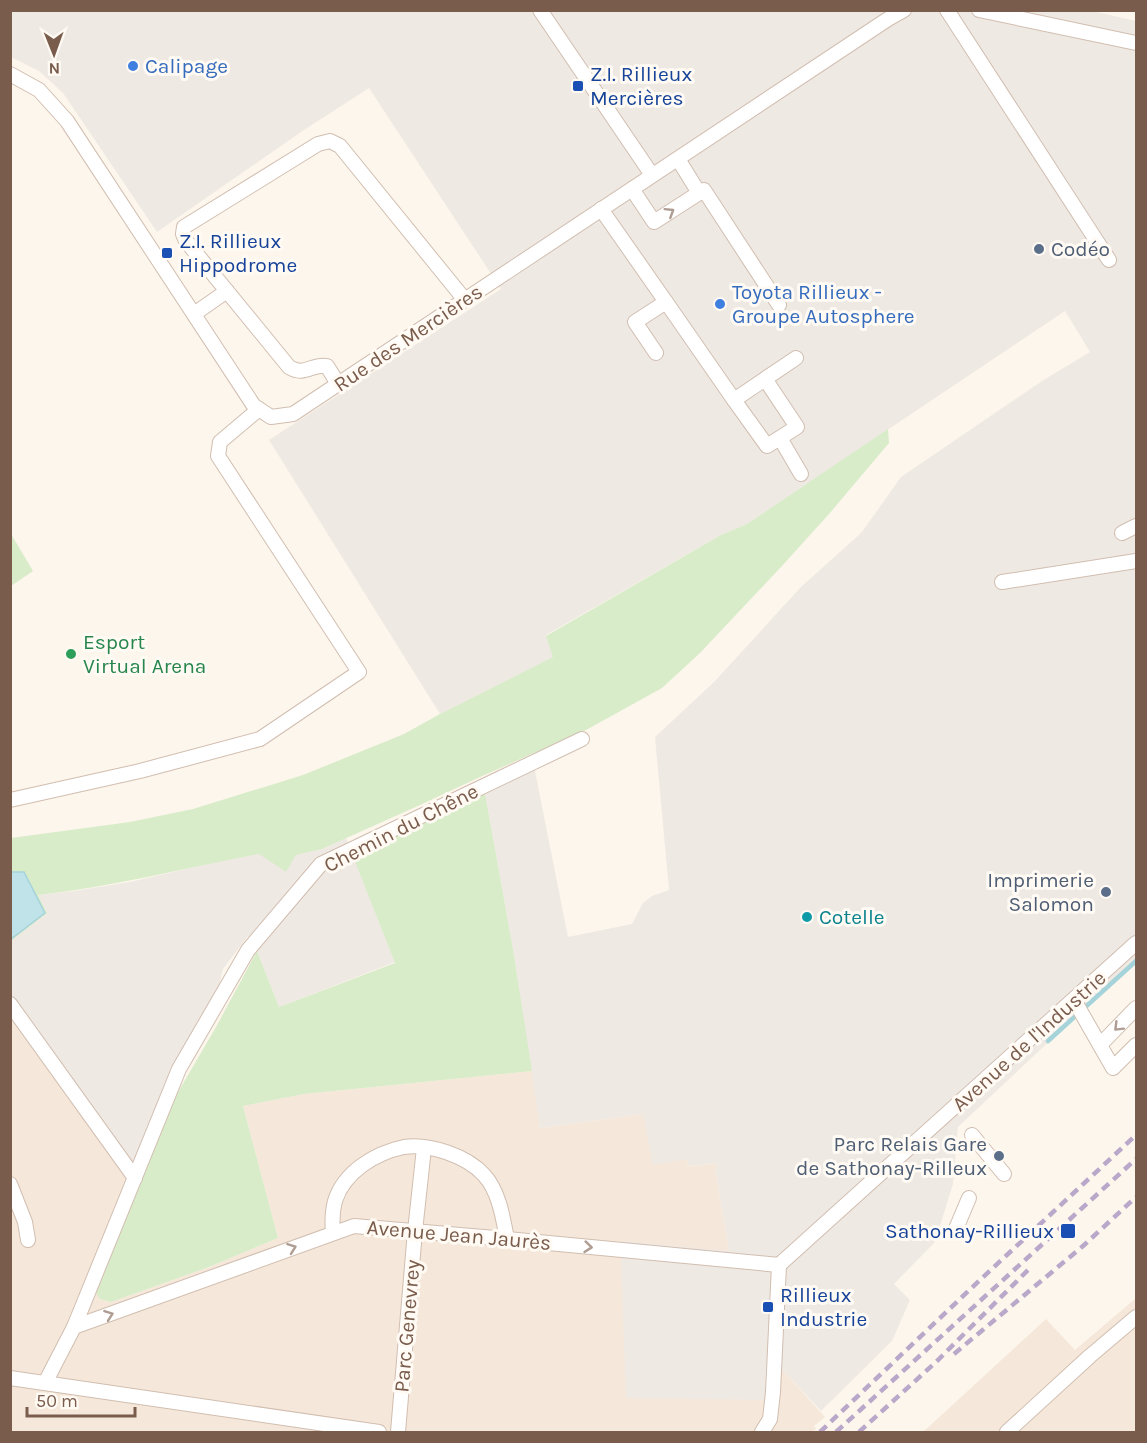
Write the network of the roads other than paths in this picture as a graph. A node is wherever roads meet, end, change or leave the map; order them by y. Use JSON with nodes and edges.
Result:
{"nodes":[{"id":1,"x":540,"y":10,"type":"edge"},
{"id":2,"x":904,"y":10,"type":"edge"},
{"id":3,"x":947,"y":10,"type":"edge"},
{"id":4,"x":979,"y":10,"type":"edge"},
{"id":5,"x":1137,"y":43,"type":"edge"},
{"id":6,"x":10,"y":74,"type":"edge"},
{"id":7,"x":678,"y":159,"type":"junction"},
{"id":8,"x":652,"y":175,"type":"junction"},
{"id":9,"x":632,"y":189,"type":"junction"},
{"id":10,"x":699,"y":194,"type":"junction"},
{"id":11,"x":601,"y":209,"type":"junction"},
{"id":12,"x":1109,"y":260,"type":"dead end"},
{"id":13,"x":227,"y":291,"type":"junction"},
{"id":14,"x":465,"y":300,"type":"junction"},
{"id":15,"x":666,"y":302,"type":"junction"},
{"id":16,"x":779,"y":305,"type":"dead end"},
{"id":17,"x":194,"y":314,"type":"junction"},
{"id":18,"x":656,"y":352,"type":"dead end"},
{"id":19,"x":796,"y":358,"type":"dead end"},
{"id":20,"x":765,"y":379,"type":"junction"},
{"id":21,"x":338,"y":384,"type":"junction"},
{"id":22,"x":734,"y":400,"type":"junction"},
{"id":23,"x":259,"y":409,"type":"junction"},
{"id":24,"x":780,"y":438,"type":"junction"},
{"id":25,"x":801,"y":474,"type":"dead end"},
{"id":26,"x":1137,"y":526,"type":"edge"},
{"id":27,"x":1122,"y":533,"type":"dead end"},
{"id":28,"x":1137,"y":561,"type":"edge"},
{"id":29,"x":1002,"y":582,"type":"dead end"},
{"id":30,"x":582,"y":739,"type":"dead end"},
{"id":31,"x":10,"y":800,"type":"edge"},
{"id":32,"x":1137,"y":943,"type":"edge"},
{"id":33,"x":1074,"y":1000,"type":"junction"},
{"id":34,"x":10,"y":1004,"type":"edge"},
{"id":35,"x":1137,"y":1008,"type":"edge"},
{"id":36,"x":1100,"y":1045,"type":"junction"},
{"id":37,"x":1137,"y":1045,"type":"edge"},
{"id":38,"x":972,"y":1135,"type":"dead end"},
{"id":39,"x":424,"y":1148,"type":"junction"},
{"id":40,"x":1004,"y":1174,"type":"dead end"},
{"id":41,"x":135,"y":1178,"type":"junction"},
{"id":42,"x":10,"y":1184,"type":"edge"},
{"id":43,"x":969,"y":1198,"type":"dead end"},
{"id":44,"x":415,"y":1231,"type":"junction"},
{"id":45,"x":955,"y":1231,"type":"dead end"},
{"id":46,"x":333,"y":1233,"type":"junction"},
{"id":47,"x":507,"y":1239,"type":"junction"},
{"id":48,"x":28,"y":1240,"type":"dead end"},
{"id":49,"x":779,"y":1265,"type":"junction"},
{"id":50,"x":1136,"y":1318,"type":"edge"},
{"id":51,"x":74,"y":1327,"type":"junction"},
{"id":52,"x":10,"y":1378,"type":"edge"},
{"id":53,"x":45,"y":1383,"type":"junction"},
{"id":54,"x":299,"y":1426,"type":"edge"},
{"id":55,"x":379,"y":1432,"type":"edge"},
{"id":56,"x":398,"y":1432,"type":"edge"},
{"id":57,"x":762,"y":1432,"type":"edge"},
{"id":58,"x":1007,"y":1432,"type":"edge"}],
"edges":[{"from":1,"to":8,"type":"street"},
{"from":2,"to":7,"type":"street","name":"Rue des Mercières"},
{"from":3,"to":12,"type":"street"},
{"from":4,"to":5,"type":"street"},
{"from":6,"to":17,"type":"street"},
{"from":7,"to":8,"type":"street","name":"Rue des Mercières"},
{"from":7,"to":10,"type":"street"},
{"from":8,"to":9,"type":"street","name":"Rue des Mercières"},
{"from":9,"to":10,"type":"street","one_way":true},
{"from":9,"to":11,"type":"street","name":"Rue des Mercières"},
{"from":10,"to":16,"type":"street"},
{"from":11,"to":14,"type":"street","name":"Rue des Mercières"},
{"from":11,"to":15,"type":"street"},
{"from":13,"to":14,"type":"street"},
{"from":13,"to":17,"type":"street"},
{"from":13,"to":21,"type":"street"},
{"from":14,"to":21,"type":"street","name":"Rue des Mercières"},
{"from":15,"to":18,"type":"street"},
{"from":15,"to":22,"type":"street"},
{"from":17,"to":23,"type":"street"},
{"from":19,"to":20,"type":"street"},
{"from":20,"to":22,"type":"street"},
{"from":20,"to":24,"type":"street"},
{"from":21,"to":23,"type":"street","name":"Rue des Mercières"},
{"from":22,"to":24,"type":"street"},
{"from":23,"to":31,"type":"street"},
{"from":24,"to":25,"type":"street"},
{"from":26,"to":27,"type":"street"},
{"from":28,"to":29,"type":"street"},
{"from":30,"to":41,"type":"street","name":"Chemin du Chêne"},
{"from":32,"to":33,"type":"street","name":"Avenue de l'Industrie"},
{"from":33,"to":36,"type":"street"},
{"from":33,"to":49,"type":"street","name":"Avenue de l'Industrie"},
{"from":34,"to":41,"type":"street"},
{"from":35,"to":36,"type":"street","one_way":true},
{"from":36,"to":37,"type":"street"},
{"from":38,"to":40,"type":"street"},
{"from":39,"to":44,"type":"street","name":"Parc Genevrey"},
{"from":39,"to":46,"type":"street"},
{"from":39,"to":47,"type":"street"},
{"from":41,"to":51,"type":"street","name":"Chemin du Chêne"},
{"from":42,"to":48,"type":"street"},
{"from":43,"to":45,"type":"street"},
{"from":44,"to":46,"type":"street","name":"Avenue Jean Jaurès"},
{"from":44,"to":47,"type":"street","name":"Avenue Jean Jaurès"},
{"from":44,"to":56,"type":"street","name":"Parc Genevrey"},
{"from":51,"to":46,"type":"street","name":"Avenue Jean Jaurès","one_way":true},
{"from":47,"to":49,"type":"street","name":"Avenue Jean Jaurès","one_way":true},
{"from":49,"to":57,"type":"street"},
{"from":50,"to":58,"type":"street"},
{"from":51,"to":53,"type":"street"},
{"from":52,"to":53,"type":"street"},
{"from":53,"to":54,"type":"street"},
{"from":54,"to":55,"type":"street"}]}
